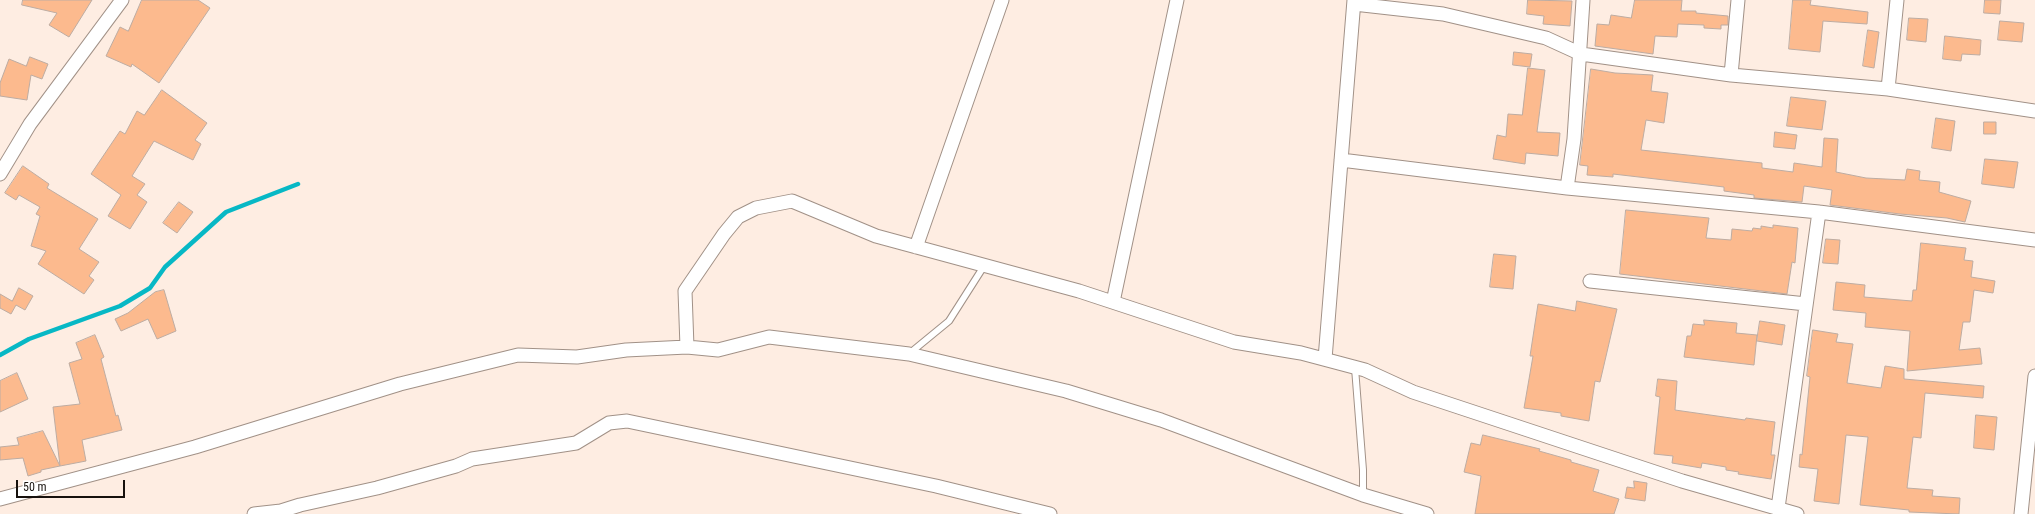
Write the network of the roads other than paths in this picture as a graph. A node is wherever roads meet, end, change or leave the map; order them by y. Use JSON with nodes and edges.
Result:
{"nodes":[{"id":1,"x":122,"y":0,"type":"edge"},
{"id":2,"x":1002,"y":0,"type":"edge"},
{"id":3,"x":1178,"y":0,"type":"edge"},
{"id":4,"x":1583,"y":0,"type":"edge"},
{"id":5,"x":1738,"y":0,"type":"edge"},
{"id":6,"x":1897,"y":0,"type":"edge"},
{"id":7,"x":1354,"y":2,"type":"edge"},
{"id":8,"x":1581,"y":54,"type":"junction"},
{"id":9,"x":1731,"y":75,"type":"junction"},
{"id":10,"x":1888,"y":90,"type":"junction"},
{"id":11,"x":2035,"y":111,"type":"edge"},
{"id":12,"x":1341,"y":160,"type":"junction"},
{"id":13,"x":0,"y":174,"type":"edge"},
{"id":14,"x":1567,"y":188,"type":"junction"},
{"id":15,"x":1819,"y":212,"type":"junction"},
{"id":16,"x":2035,"y":240,"type":"edge"},
{"id":17,"x":916,"y":247,"type":"junction"},
{"id":18,"x":984,"y":265,"type":"junction"},
{"id":19,"x":1590,"y":281,"type":"dead end"},
{"id":20,"x":1113,"y":302,"type":"junction"},
{"id":21,"x":1806,"y":304,"type":"junction"},
{"id":22,"x":687,"y":347,"type":"junction"},
{"id":23,"x":909,"y":354,"type":"junction"},
{"id":24,"x":1325,"y":359,"type":"junction"},
{"id":25,"x":1355,"y":368,"type":"junction"},
{"id":26,"x":2035,"y":376,"type":"edge"},
{"id":27,"x":2031,"y":457,"type":"edge"},
{"id":28,"x":1363,"y":495,"type":"junction"},
{"id":29,"x":0,"y":499,"type":"edge"},
{"id":30,"x":1778,"y":508,"type":"junction"},
{"id":31,"x":254,"y":514,"type":"edge"},
{"id":32,"x":1050,"y":514,"type":"edge"},
{"id":33,"x":1428,"y":514,"type":"edge"},
{"id":34,"x":1797,"y":514,"type":"edge"},
{"id":35,"x":2021,"y":514,"type":"edge"}],
"edges":[{"from":1,"to":13,"type":"street"},
{"from":2,"to":17,"type":"street"},
{"from":3,"to":20,"type":"street"},
{"from":4,"to":8,"type":"street"},
{"from":5,"to":9,"type":"street"},
{"from":6,"to":10,"type":"street"},
{"from":7,"to":8,"type":"street"},
{"from":7,"to":12,"type":"street"},
{"from":8,"to":9,"type":"street"},
{"from":8,"to":14,"type":"street"},
{"from":9,"to":10,"type":"street"},
{"from":10,"to":11,"type":"street"},
{"from":12,"to":14,"type":"street"},
{"from":12,"to":24,"type":"street"},
{"from":14,"to":15,"type":"street"},
{"from":15,"to":16,"type":"street"},
{"from":15,"to":21,"type":"street"},
{"from":17,"to":18,"type":"street"},
{"from":17,"to":22,"type":"street"},
{"from":18,"to":20,"type":"street"},
{"from":18,"to":23,"type":"lane"},
{"from":19,"to":21,"type":"street"},
{"from":20,"to":24,"type":"street"},
{"from":21,"to":30,"type":"street"},
{"from":22,"to":23,"type":"street"},
{"from":22,"to":29,"type":"street"},
{"from":23,"to":28,"type":"street"},
{"from":24,"to":25,"type":"street"},
{"from":25,"to":28,"type":"lane"},
{"from":25,"to":30,"type":"street"},
{"from":26,"to":27,"type":"street"},
{"from":27,"to":35,"type":"street"},
{"from":28,"to":33,"type":"street"},
{"from":30,"to":34,"type":"street"},
{"from":31,"to":32,"type":"street"}]}
